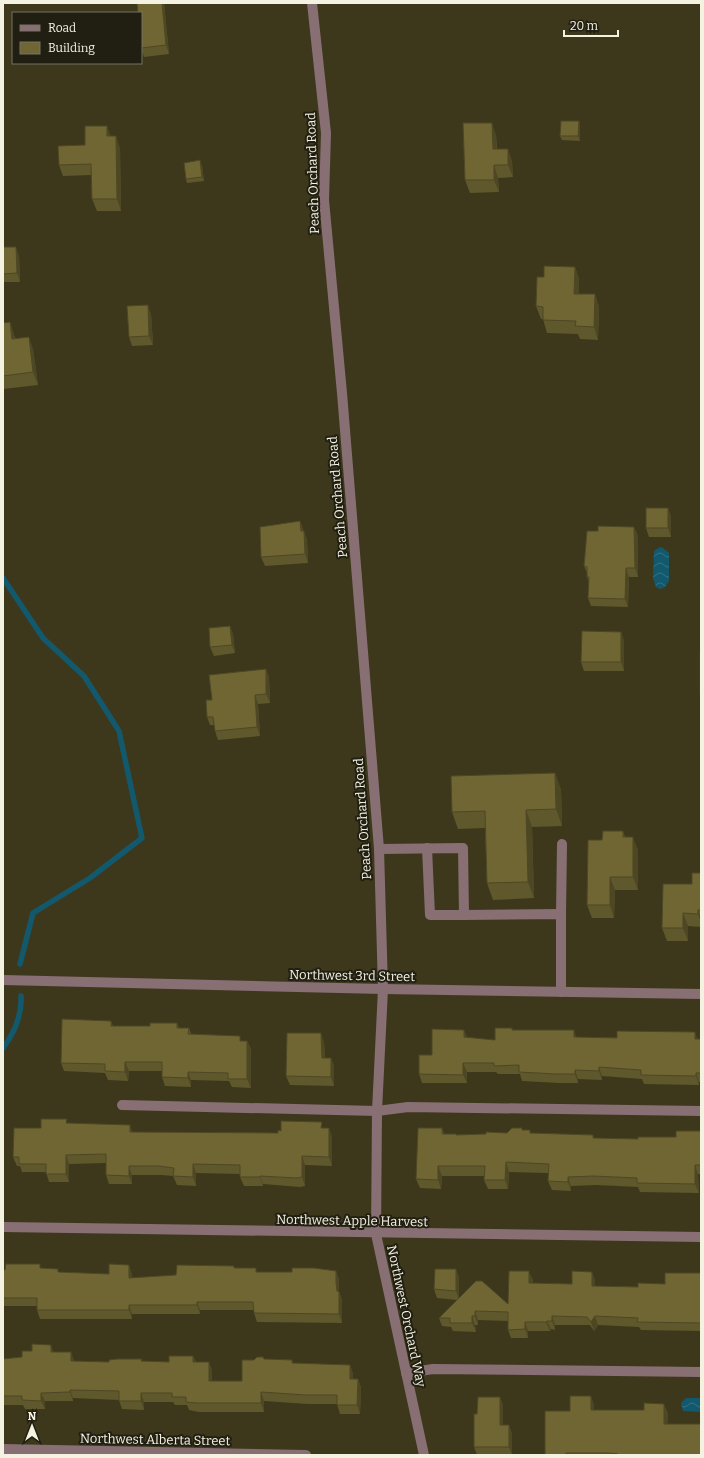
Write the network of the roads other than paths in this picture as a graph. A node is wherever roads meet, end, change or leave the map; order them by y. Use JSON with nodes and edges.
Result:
{"nodes":[{"id":1,"x":312,"y":3,"type":"edge"},
{"id":2,"x":562,"y":844,"type":"dead end"},
{"id":3,"x":427,"y":848,"type":"junction"},
{"id":4,"x":379,"y":849,"type":"junction"},
{"id":5,"x":561,"y":914,"type":"junction"},
{"id":6,"x":464,"y":915,"type":"junction"},
{"id":7,"x":3,"y":980,"type":"edge"},
{"id":8,"x":383,"y":989,"type":"junction"},
{"id":9,"x":561,"y":992,"type":"junction"},
{"id":10,"x":701,"y":994,"type":"edge"},
{"id":11,"x":122,"y":1105,"type":"dead end"},
{"id":12,"x":377,"y":1111,"type":"junction"},
{"id":13,"x":701,"y":1111,"type":"edge"},
{"id":14,"x":3,"y":1227,"type":"edge"},
{"id":15,"x":376,"y":1234,"type":"junction"},
{"id":16,"x":701,"y":1237,"type":"edge"},
{"id":17,"x":701,"y":1372,"type":"edge"},
{"id":18,"x":406,"y":1373,"type":"junction"},
{"id":19,"x":3,"y":1449,"type":"edge"},
{"id":20,"x":306,"y":1455,"type":"edge"},
{"id":21,"x":424,"y":1455,"type":"edge"}],
"edges":[{"from":1,"to":4,"type":"street","name":"Peach Orchard Road"},
{"from":2,"to":5,"type":"street"},
{"from":3,"to":4,"type":"street"},
{"from":3,"to":6,"type":"street"},
{"from":3,"to":6,"type":"street"},
{"from":4,"to":8,"type":"street","name":"Peach Orchard Road"},
{"from":5,"to":6,"type":"street"},
{"from":5,"to":9,"type":"street"},
{"from":7,"to":8,"type":"street","name":"Northwest 3rd Street"},
{"from":8,"to":9,"type":"street","name":"Northwest 3rd Street"},
{"from":8,"to":12,"type":"street","name":"Northwest Orchard Way"},
{"from":9,"to":10,"type":"street","name":"Northwest 3rd Street"},
{"from":11,"to":12,"type":"street"},
{"from":12,"to":13,"type":"street"},
{"from":12,"to":15,"type":"street","name":"Northwest Orchard Way"},
{"from":14,"to":15,"type":"street","name":"Northwest Apple Harvest"},
{"from":15,"to":16,"type":"street","name":"Northwest Apple Harvest"},
{"from":15,"to":18,"type":"street","name":"Northwest Orchard Way"},
{"from":17,"to":18,"type":"street"},
{"from":18,"to":21,"type":"street","name":"Northwest Orchard Way"},
{"from":19,"to":20,"type":"street","name":"Northwest Alberta Street"}]}
